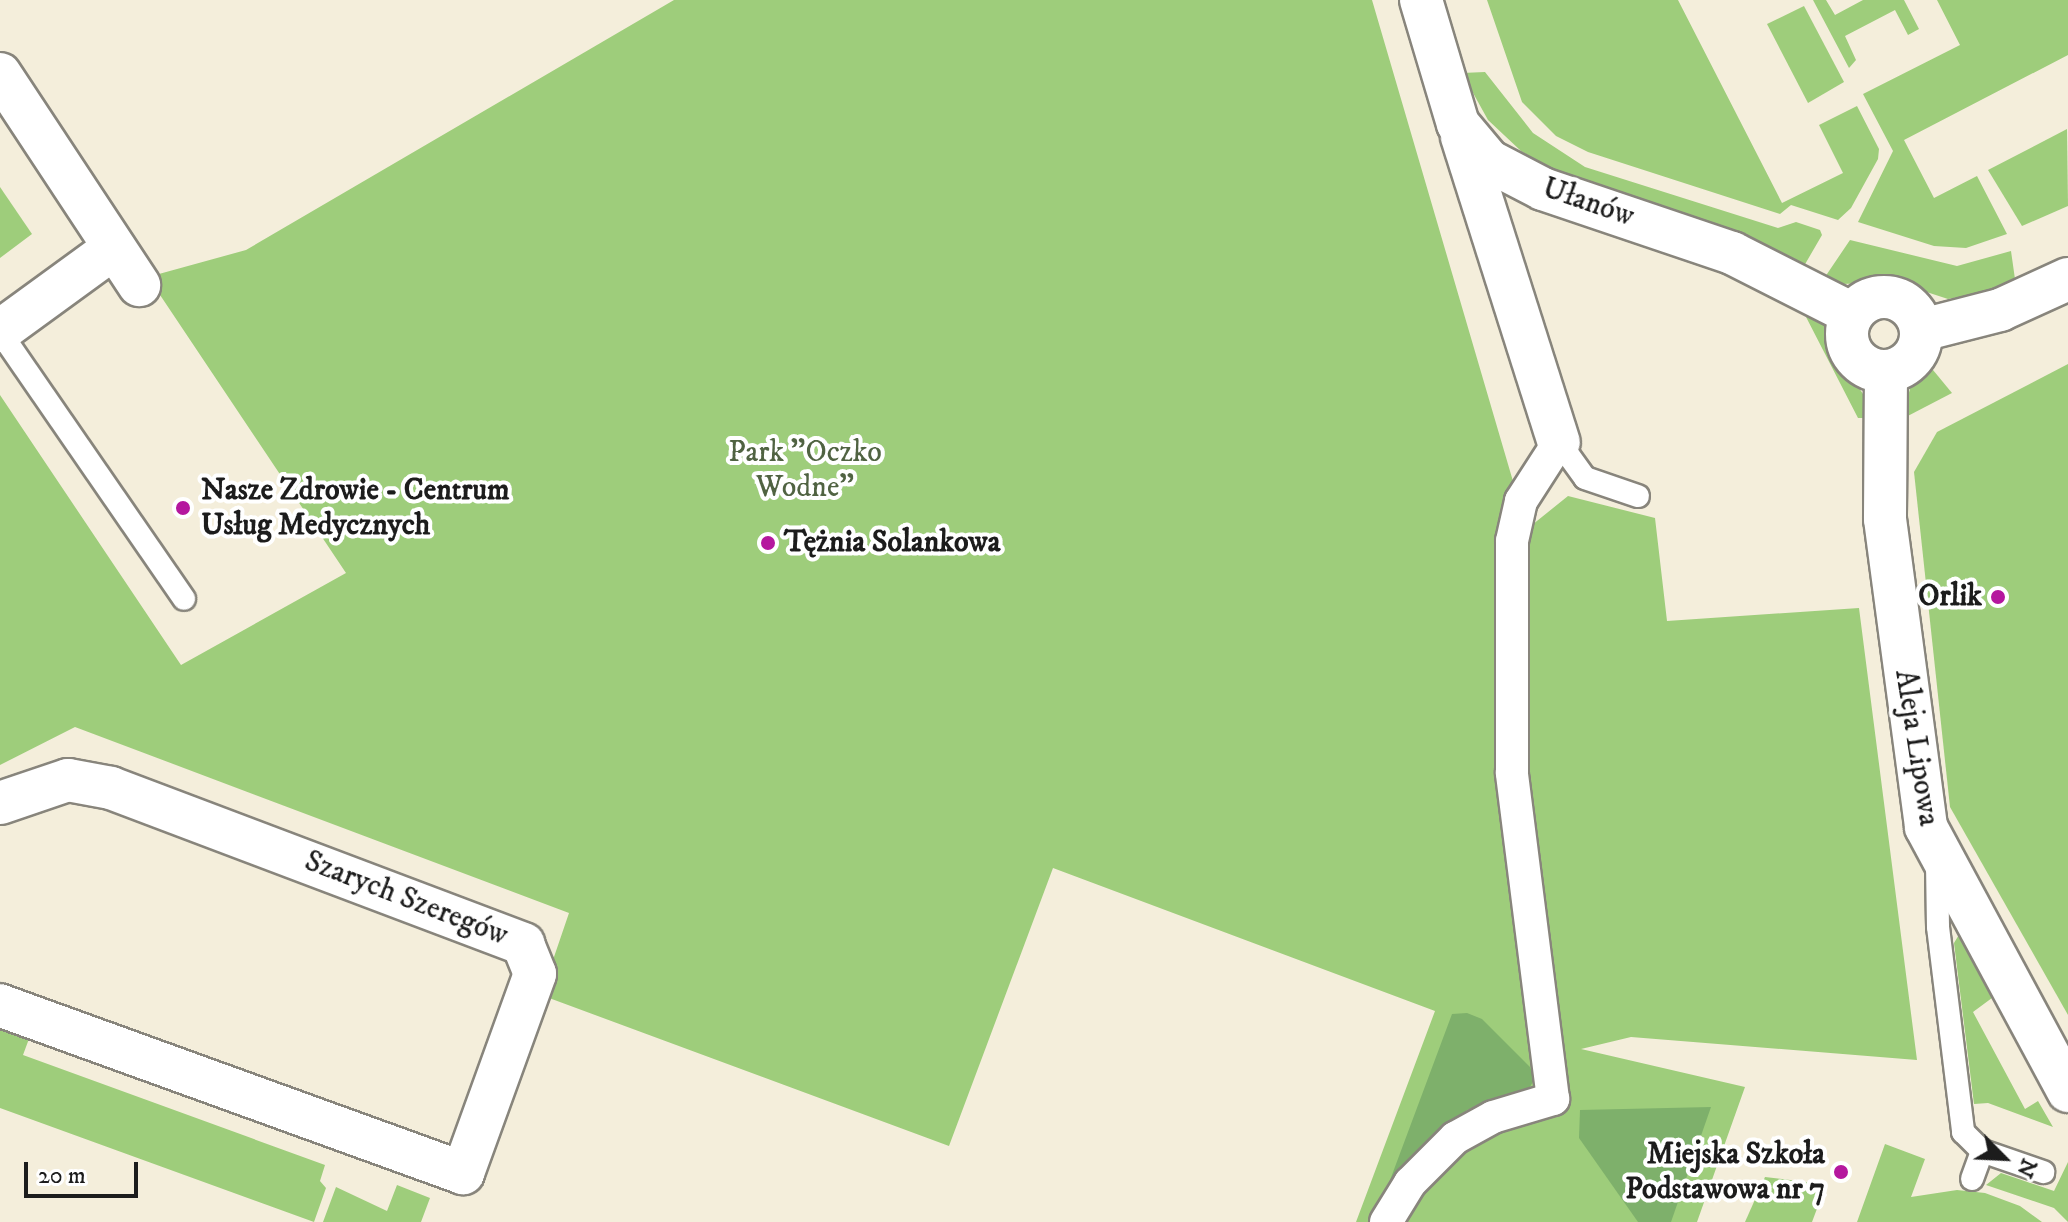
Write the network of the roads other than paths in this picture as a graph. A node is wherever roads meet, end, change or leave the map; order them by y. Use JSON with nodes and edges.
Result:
{"nodes":[{"id":1,"x":1421,"y":0,"type":"edge"},
{"id":2,"x":6,"y":95,"type":"edge"},
{"id":3,"x":1458,"y":124,"type":"junction"},
{"id":4,"x":114,"y":248,"type":"junction"},
{"id":5,"x":2068,"y":279,"type":"edge"},
{"id":6,"x":139,"y":285,"type":"dead end"},
{"id":7,"x":1852,"y":314,"type":"junction"},
{"id":8,"x":1922,"y":330,"type":"junction"},
{"id":9,"x":0,"y":332,"type":"edge"},
{"id":10,"x":1886,"y":372,"type":"junction"},
{"id":11,"x":1559,"y":442,"type":"junction"},
{"id":12,"x":1638,"y":496,"type":"dead end"},
{"id":13,"x":184,"y":599,"type":"dead end"},
{"id":14,"x":0,"y":803,"type":"edge"},
{"id":15,"x":1938,"y":854,"type":"junction"},
{"id":16,"x":0,"y":1005,"type":"edge"},
{"id":17,"x":2068,"y":1091,"type":"edge"},
{"id":18,"x":1982,"y":1151,"type":"junction"},
{"id":19,"x":2043,"y":1172,"type":"dead end"},
{"id":20,"x":1972,"y":1179,"type":"dead end"},
{"id":21,"x":1386,"y":1222,"type":"edge"}],
"edges":[{"from":1,"to":3,"type":"street","name":"Ułanów"},
{"from":2,"to":4,"type":"street"},
{"from":3,"to":7,"type":"street","name":"Ułanów"},
{"from":3,"to":11,"type":"street"},
{"from":4,"to":6,"type":"street"},
{"from":4,"to":9,"type":"street"},
{"from":5,"to":8,"type":"street"},
{"from":7,"to":8,"type":"street"},
{"from":7,"to":10,"type":"street"},
{"from":8,"to":10,"type":"street"},
{"from":9,"to":13,"type":"lane"},
{"from":10,"to":15,"type":"street","name":"Aleja Lipowa"},
{"from":11,"to":12,"type":"lane"},
{"from":11,"to":21,"type":"street"},
{"from":14,"to":16,"type":"street","name":"Szarych Szeregów"},
{"from":15,"to":17,"type":"street","name":"Aleja Lipowa"},
{"from":15,"to":18,"type":"lane"},
{"from":18,"to":19,"type":"lane"},
{"from":18,"to":20,"type":"lane"}]}
